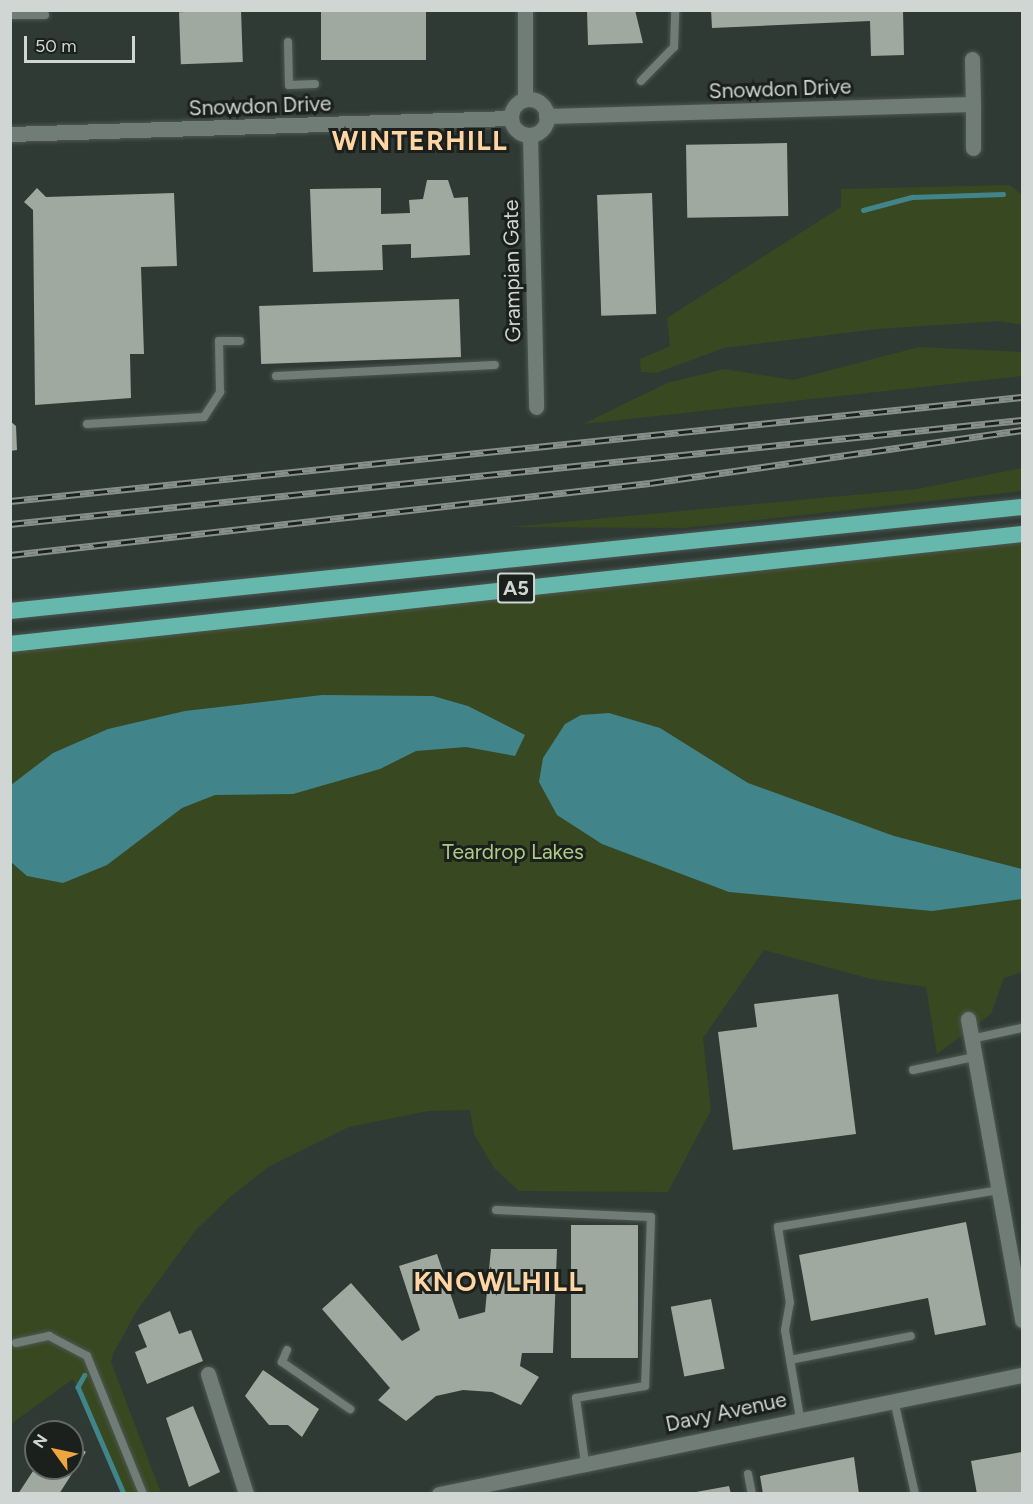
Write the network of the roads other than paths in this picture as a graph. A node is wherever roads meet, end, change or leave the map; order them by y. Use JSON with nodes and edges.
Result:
{"nodes":[{"id":1,"x":525,"y":10,"type":"edge"},
{"id":2,"x":675,"y":10,"type":"edge"},
{"id":3,"x":10,"y":15,"type":"edge"},
{"id":4,"x":45,"y":15,"type":"dead end"},
{"id":5,"x":288,"y":42,"type":"dead end"},
{"id":6,"x":972,"y":59,"type":"dead end"},
{"id":7,"x":641,"y":81,"type":"dead end"},
{"id":8,"x":315,"y":84,"type":"dead end"},
{"id":9,"x":525,"y":99,"type":"junction"},
{"id":10,"x":973,"y":104,"type":"junction"},
{"id":11,"x":546,"y":116,"type":"junction"},
{"id":12,"x":511,"y":118,"type":"junction"},
{"id":13,"x":10,"y":134,"type":"edge"},
{"id":14,"x":530,"y":135,"type":"junction"},
{"id":15,"x":973,"y":148,"type":"dead end"},
{"id":16,"x":240,"y":341,"type":"dead end"},
{"id":17,"x":495,"y":365,"type":"dead end"},
{"id":18,"x":276,"y":376,"type":"dead end"},
{"id":19,"x":536,"y":407,"type":"dead end"},
{"id":20,"x":87,"y":424,"type":"dead end"},
{"id":21,"x":1023,"y":507,"type":"edge"},
{"id":22,"x":1023,"y":534,"type":"edge"},
{"id":23,"x":10,"y":611,"type":"edge"},
{"id":24,"x":10,"y":644,"type":"edge"},
{"id":25,"x":968,"y":1019,"type":"dead end"},
{"id":26,"x":1023,"y":1028,"type":"edge"},
{"id":27,"x":971,"y":1039,"type":"junction"},
{"id":28,"x":974,"y":1057,"type":"junction"},
{"id":29,"x":913,"y":1070,"type":"dead end"},
{"id":30,"x":999,"y":1190,"type":"junction"},
{"id":31,"x":496,"y":1210,"type":"dead end"},
{"id":32,"x":1023,"y":1320,"type":"edge"},
{"id":33,"x":911,"y":1336,"type":"dead end"},
{"id":34,"x":16,"y":1343,"type":"dead end"},
{"id":35,"x":287,"y":1350,"type":"dead end"},
{"id":36,"x":790,"y":1360,"type":"junction"},
{"id":37,"x":208,"y":1374,"type":"dead end"},
{"id":38,"x":1023,"y":1375,"type":"edge"},
{"id":39,"x":894,"y":1400,"type":"junction"},
{"id":40,"x":350,"y":1409,"type":"dead end"},
{"id":41,"x":800,"y":1418,"type":"junction"},
{"id":42,"x":585,"y":1463,"type":"junction"},
{"id":43,"x":748,"y":1473,"type":"dead end"},
{"id":44,"x":143,"y":1494,"type":"edge"},
{"id":45,"x":246,"y":1494,"type":"edge"},
{"id":46,"x":439,"y":1494,"type":"edge"},
{"id":47,"x":752,"y":1494,"type":"edge"},
{"id":48,"x":915,"y":1494,"type":"edge"}],
"edges":[{"from":1,"to":9,"type":"street"},
{"from":2,"to":7,"type":"lane"},
{"from":3,"to":4,"type":"lane"},
{"from":5,"to":8,"type":"lane"},
{"from":6,"to":10,"type":"street"},
{"from":9,"to":11,"type":"street"},
{"from":9,"to":12,"type":"street"},
{"from":10,"to":11,"type":"street","name":"Snowdon Drive"},
{"from":10,"to":15,"type":"street"},
{"from":11,"to":14,"type":"street"},
{"from":12,"to":13,"type":"street","name":"Snowdon Drive"},
{"from":12,"to":14,"type":"street"},
{"from":14,"to":19,"type":"street","name":"Grampian Gate"},
{"from":16,"to":20,"type":"lane"},
{"from":17,"to":18,"type":"lane"},
{"from":21,"to":23,"type":"highway","number":"A5"},
{"from":22,"to":24,"type":"highway","number":"A5"},
{"from":25,"to":27,"type":"street"},
{"from":26,"to":27,"type":"lane"},
{"from":27,"to":28,"type":"street"},
{"from":28,"to":29,"type":"lane"},
{"from":28,"to":30,"type":"street"},
{"from":30,"to":32,"type":"street"},
{"from":30,"to":36,"type":"lane"},
{"from":31,"to":42,"type":"lane"},
{"from":33,"to":36,"type":"lane"},
{"from":34,"to":44,"type":"lane"},
{"from":35,"to":40,"type":"lane"},
{"from":36,"to":41,"type":"lane"},
{"from":37,"to":45,"type":"street"},
{"from":38,"to":39,"type":"street","name":"Davy Avenue"},
{"from":39,"to":41,"type":"street","name":"Davy Avenue"},
{"from":39,"to":48,"type":"lane"},
{"from":41,"to":42,"type":"street","name":"Davy Avenue"},
{"from":42,"to":46,"type":"street","name":"Davy Avenue"},
{"from":43,"to":47,"type":"lane"}]}
